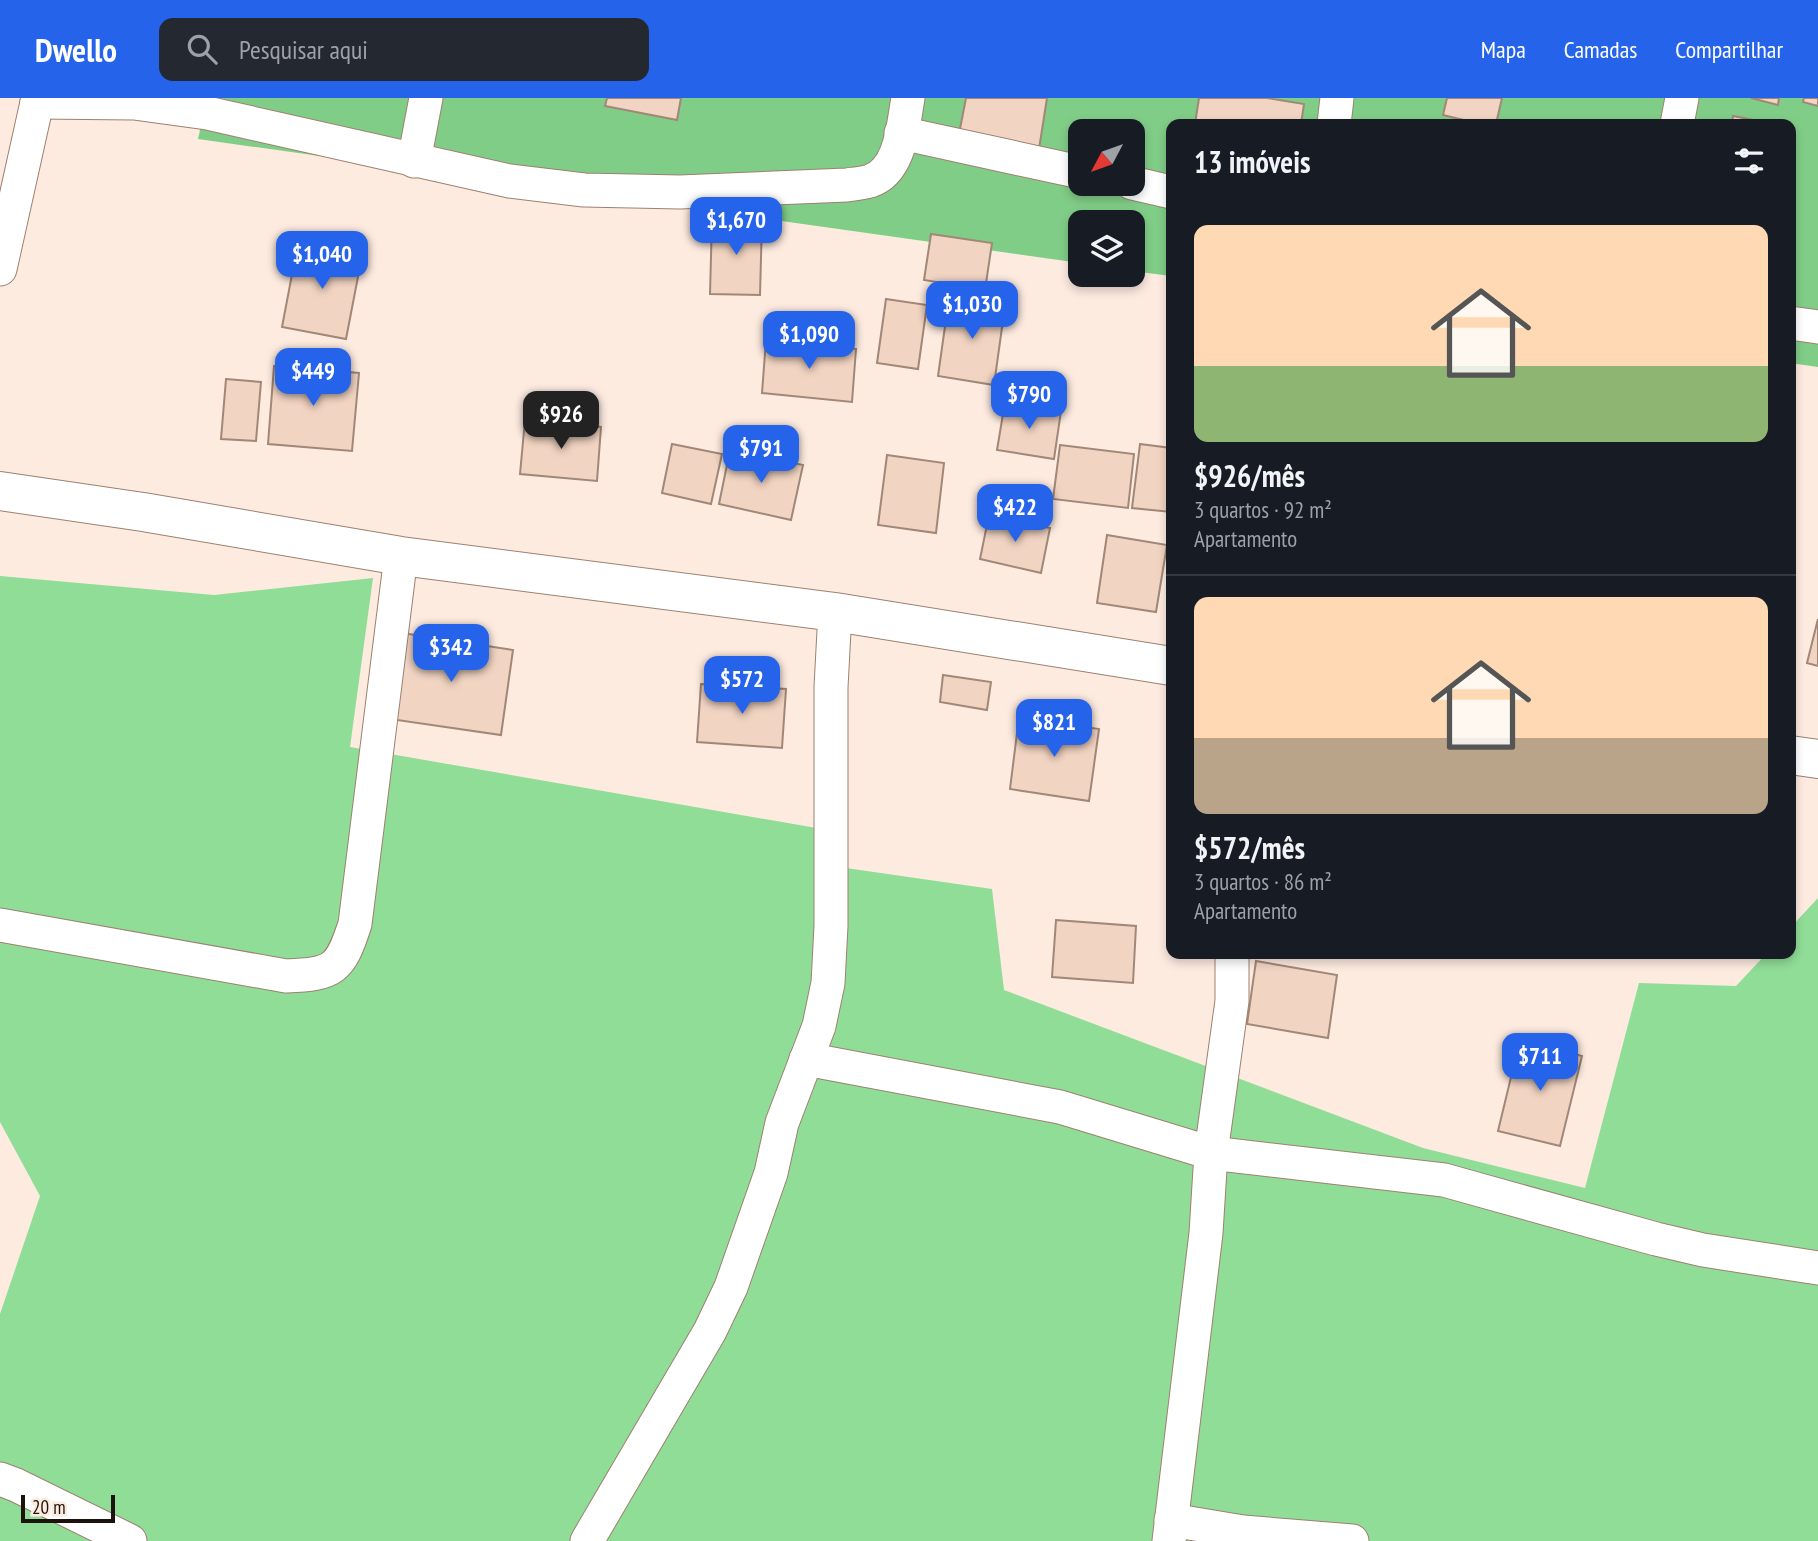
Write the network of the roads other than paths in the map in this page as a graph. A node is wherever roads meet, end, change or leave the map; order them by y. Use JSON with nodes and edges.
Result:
{"nodes":[{"id":1,"x":426,"y":98,"type":"edge"},
{"id":2,"x":908,"y":98,"type":"edge"},
{"id":3,"x":1337,"y":98,"type":"edge"},
{"id":4,"x":1682,"y":98,"type":"edge"},
{"id":5,"x":38,"y":100,"type":"edge"},
{"id":6,"x":1335,"y":119,"type":"edge"},
{"id":7,"x":1679,"y":119,"type":"edge"},
{"id":8,"x":901,"y":133,"type":"junction"},
{"id":9,"x":414,"y":162,"type":"junction"},
{"id":10,"x":1068,"y":169,"type":"edge"},
{"id":11,"x":1145,"y":186,"type":"edge"},
{"id":12,"x":1166,"y":191,"type":"edge"},
{"id":13,"x":0,"y":269,"type":"edge"},
{"id":14,"x":1796,"y":324,"type":"edge"},
{"id":15,"x":1818,"y":327,"type":"edge"},
{"id":16,"x":0,"y":491,"type":"edge"},
{"id":17,"x":401,"y":556,"type":"junction"},
{"id":18,"x":835,"y":612,"type":"junction"},
{"id":19,"x":1166,"y":665,"type":"edge"},
{"id":20,"x":1796,"y":756,"type":"edge"},
{"id":21,"x":1818,"y":760,"type":"edge"},
{"id":22,"x":0,"y":925,"type":"edge"},
{"id":23,"x":1232,"y":959,"type":"edge"},
{"id":24,"x":806,"y":1059,"type":"junction"},
{"id":25,"x":1211,"y":1153,"type":"junction"},
{"id":26,"x":1818,"y":1268,"type":"edge"},
{"id":27,"x":0,"y":1479,"type":"edge"},
{"id":28,"x":1170,"y":1531,"type":"edge"},
{"id":29,"x":130,"y":1541,"type":"edge"},
{"id":30,"x":587,"y":1541,"type":"edge"},
{"id":31,"x":1352,"y":1541,"type":"edge"}],
"edges":[{"from":1,"to":9,"type":"street"},
{"from":2,"to":8,"type":"street"},
{"from":3,"to":6,"type":"street"},
{"from":4,"to":7,"type":"street"},
{"from":5,"to":9,"type":"street"},
{"from":5,"to":13,"type":"street"},
{"from":8,"to":9,"type":"street"},
{"from":8,"to":10,"type":"street"},
{"from":11,"to":12,"type":"street"},
{"from":14,"to":15,"type":"street"},
{"from":16,"to":17,"type":"main road"},
{"from":17,"to":18,"type":"main road"},
{"from":17,"to":22,"type":"street"},
{"from":18,"to":19,"type":"main road"},
{"from":18,"to":24,"type":"street"},
{"from":20,"to":21,"type":"main road"},
{"from":23,"to":25,"type":"street"},
{"from":24,"to":25,"type":"street"},
{"from":24,"to":30,"type":"street"},
{"from":25,"to":26,"type":"street"},
{"from":25,"to":28,"type":"street"},
{"from":27,"to":29,"type":"street"},
{"from":28,"to":31,"type":"street"}]}
